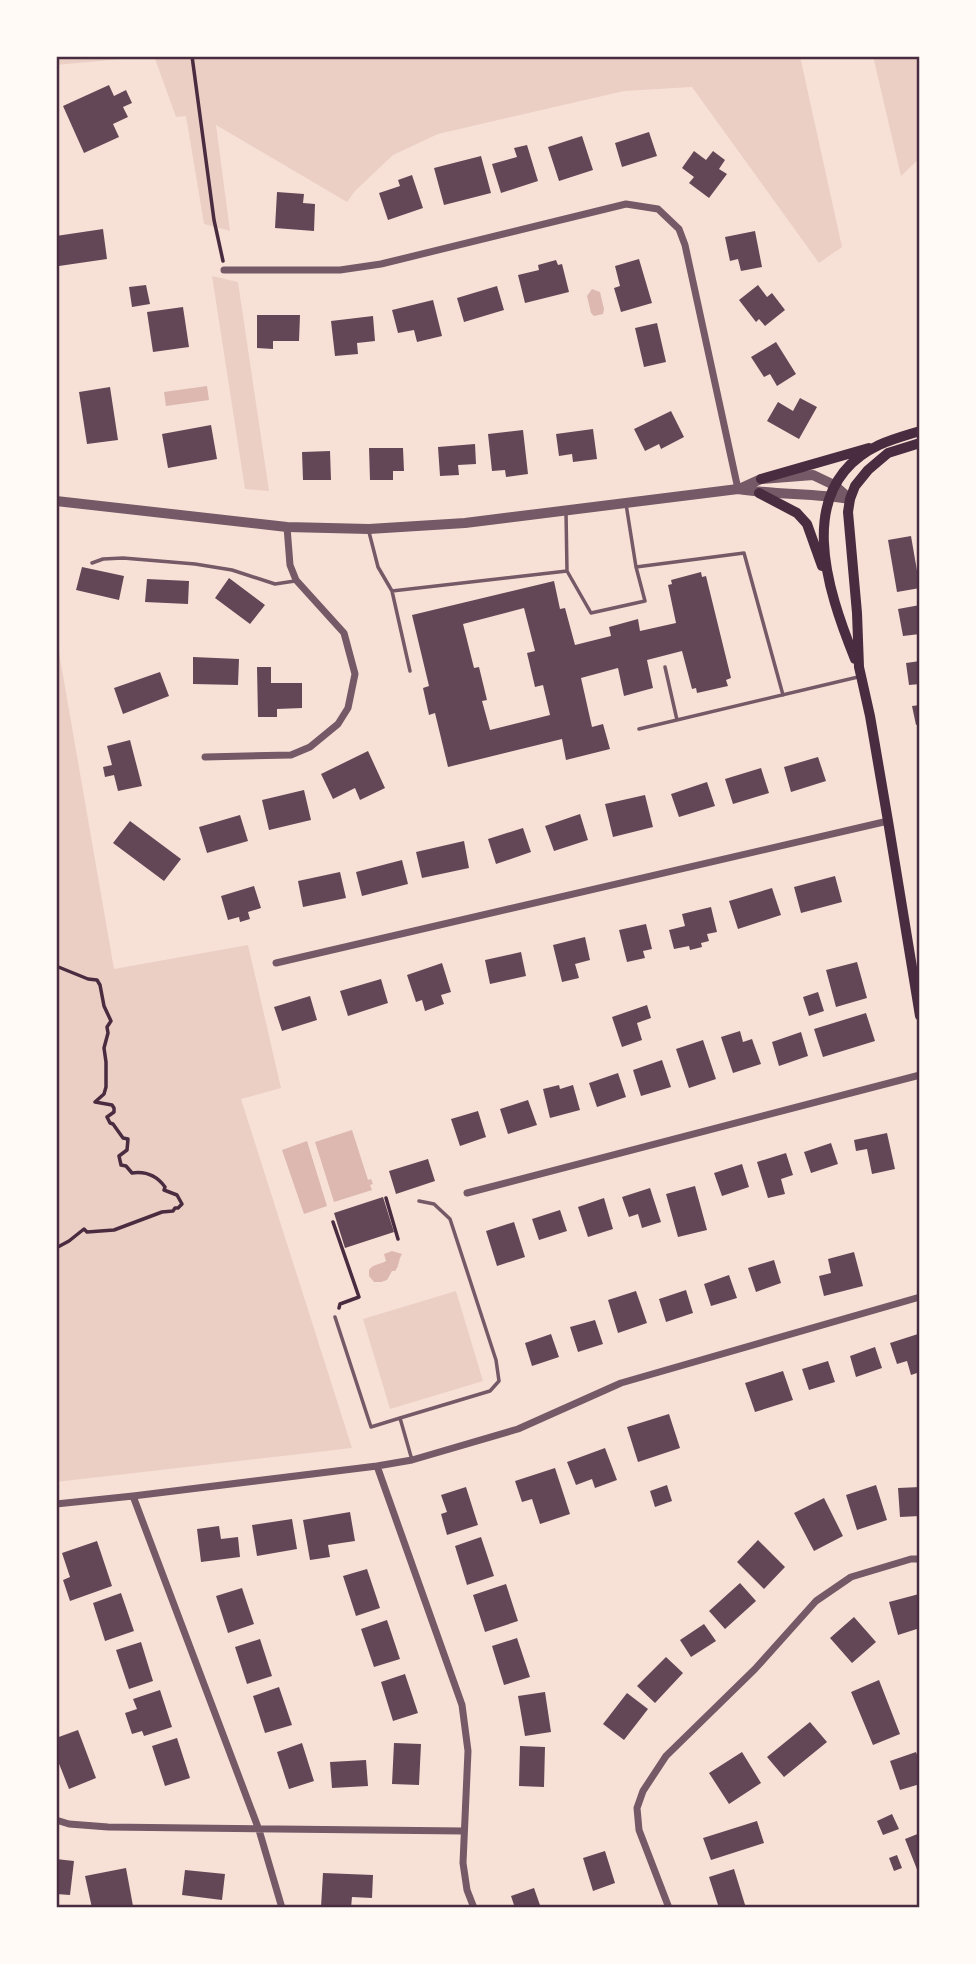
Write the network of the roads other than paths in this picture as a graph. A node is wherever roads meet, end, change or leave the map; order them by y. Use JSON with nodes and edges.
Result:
{"nodes":[{"id":1,"x":225,"y":270,"type":"road end"},
{"id":2,"x":920,"y":431,"type":"edge"},
{"id":3,"x":920,"y":443,"type":"edge"},
{"id":4,"x":878,"y":445,"type":"junction"},
{"id":5,"x":761,"y":479,"type":"junction"},
{"id":6,"x":738,"y":489,"type":"junction"},
{"id":7,"x":832,"y":490,"type":"junction"},
{"id":8,"x":760,"y":493,"type":"junction"},
{"id":9,"x":850,"y":499,"type":"junction"},
{"id":10,"x":56,"y":500,"type":"edge"},
{"id":11,"x":625,"y":503,"type":"junction"},
{"id":12,"x":566,"y":510,"type":"junction"},
{"id":13,"x":287,"y":527,"type":"junction"},
{"id":14,"x":369,"y":529,"type":"junction"},
{"id":15,"x":92,"y":564,"type":"dead end"},
{"id":16,"x":636,"y":567,"type":"junction"},
{"id":17,"x":567,"y":571,"type":"junction"},
{"id":18,"x":297,"y":581,"type":"junction"},
{"id":19,"x":829,"y":584,"type":"junction"},
{"id":20,"x":392,"y":591,"type":"junction"},
{"id":21,"x":664,"y":667,"type":"dead end"},
{"id":22,"x":410,"y":671,"type":"dead end"},
{"id":23,"x":860,"y":672,"type":"junction"},
{"id":24,"x":783,"y":695,"type":"junction"},
{"id":25,"x":677,"y":720,"type":"junction"},
{"id":26,"x":639,"y":729,"type":"dead end"},
{"id":27,"x":205,"y":757,"type":"dead end"},
{"id":28,"x":888,"y":821,"type":"junction"},
{"id":29,"x":276,"y":963,"type":"dead end"},
{"id":30,"x":917,"y":977,"type":"edge"},
{"id":31,"x":920,"y":1016,"type":"edge"},
{"id":32,"x":920,"y":1075,"type":"edge"},
{"id":33,"x":467,"y":1193,"type":"dead end"},
{"id":34,"x":419,"y":1201,"type":"dead end"},
{"id":35,"x":920,"y":1297,"type":"edge"},
{"id":36,"x":335,"y":1317,"type":"road end"},
{"id":37,"x":400,"y":1418,"type":"junction"},
{"id":38,"x":412,"y":1460,"type":"junction"},
{"id":39,"x":377,"y":1466,"type":"junction"},
{"id":40,"x":133,"y":1496,"type":"junction"},
{"id":41,"x":56,"y":1504,"type":"edge"},
{"id":42,"x":920,"y":1559,"type":"edge"},
{"id":43,"x":56,"y":1820,"type":"edge"},
{"id":44,"x":258,"y":1830,"type":"junction"},
{"id":45,"x":464,"y":1831,"type":"junction"},
{"id":46,"x":282,"y":1908,"type":"edge"},
{"id":47,"x":474,"y":1908,"type":"edge"},
{"id":48,"x":669,"y":1908,"type":"edge"}],
"edges":[{"from":1,"to":6,"type":"street"},
{"from":2,"to":4,"type":"main road"},
{"from":3,"to":9,"type":"main road"},
{"from":4,"to":5,"type":"main road"},
{"from":4,"to":7,"type":"main road"},
{"from":5,"to":6,"type":"street"},
{"from":5,"to":7,"type":"street"},
{"from":6,"to":8,"type":"street"},
{"from":6,"to":11,"type":"street"},
{"from":7,"to":8,"type":"street"},
{"from":7,"to":9,"type":"street"},
{"from":7,"to":19,"type":"main road"},
{"from":8,"to":19,"type":"main road"},
{"from":9,"to":23,"type":"main road"},
{"from":10,"to":13,"type":"street"},
{"from":11,"to":12,"type":"street"},
{"from":11,"to":16,"type":"lane"},
{"from":12,"to":14,"type":"street"},
{"from":12,"to":17,"type":"lane"},
{"from":13,"to":14,"type":"street"},
{"from":13,"to":18,"type":"street"},
{"from":14,"to":20,"type":"lane"},
{"from":15,"to":18,"type":"lane"},
{"from":16,"to":17,"type":"lane"},
{"from":16,"to":24,"type":"lane"},
{"from":17,"to":20,"type":"lane"},
{"from":18,"to":27,"type":"street"},
{"from":19,"to":23,"type":"main road"},
{"from":20,"to":22,"type":"lane"},
{"from":21,"to":25,"type":"lane"},
{"from":23,"to":24,"type":"lane"},
{"from":23,"to":28,"type":"main road"},
{"from":24,"to":25,"type":"lane"},
{"from":25,"to":26,"type":"lane"},
{"from":28,"to":29,"type":"street"},
{"from":28,"to":30,"type":"main road"},
{"from":30,"to":31,"type":"main road"},
{"from":32,"to":33,"type":"street"},
{"from":34,"to":37,"type":"lane"},
{"from":35,"to":38,"type":"street"},
{"from":36,"to":37,"type":"lane"},
{"from":37,"to":38,"type":"lane"},
{"from":38,"to":39,"type":"street"},
{"from":39,"to":40,"type":"street"},
{"from":39,"to":45,"type":"street"},
{"from":40,"to":41,"type":"street"},
{"from":40,"to":44,"type":"street"},
{"from":42,"to":48,"type":"street"},
{"from":43,"to":44,"type":"street"},
{"from":44,"to":45,"type":"street"},
{"from":44,"to":46,"type":"street"},
{"from":45,"to":47,"type":"street"}]}
